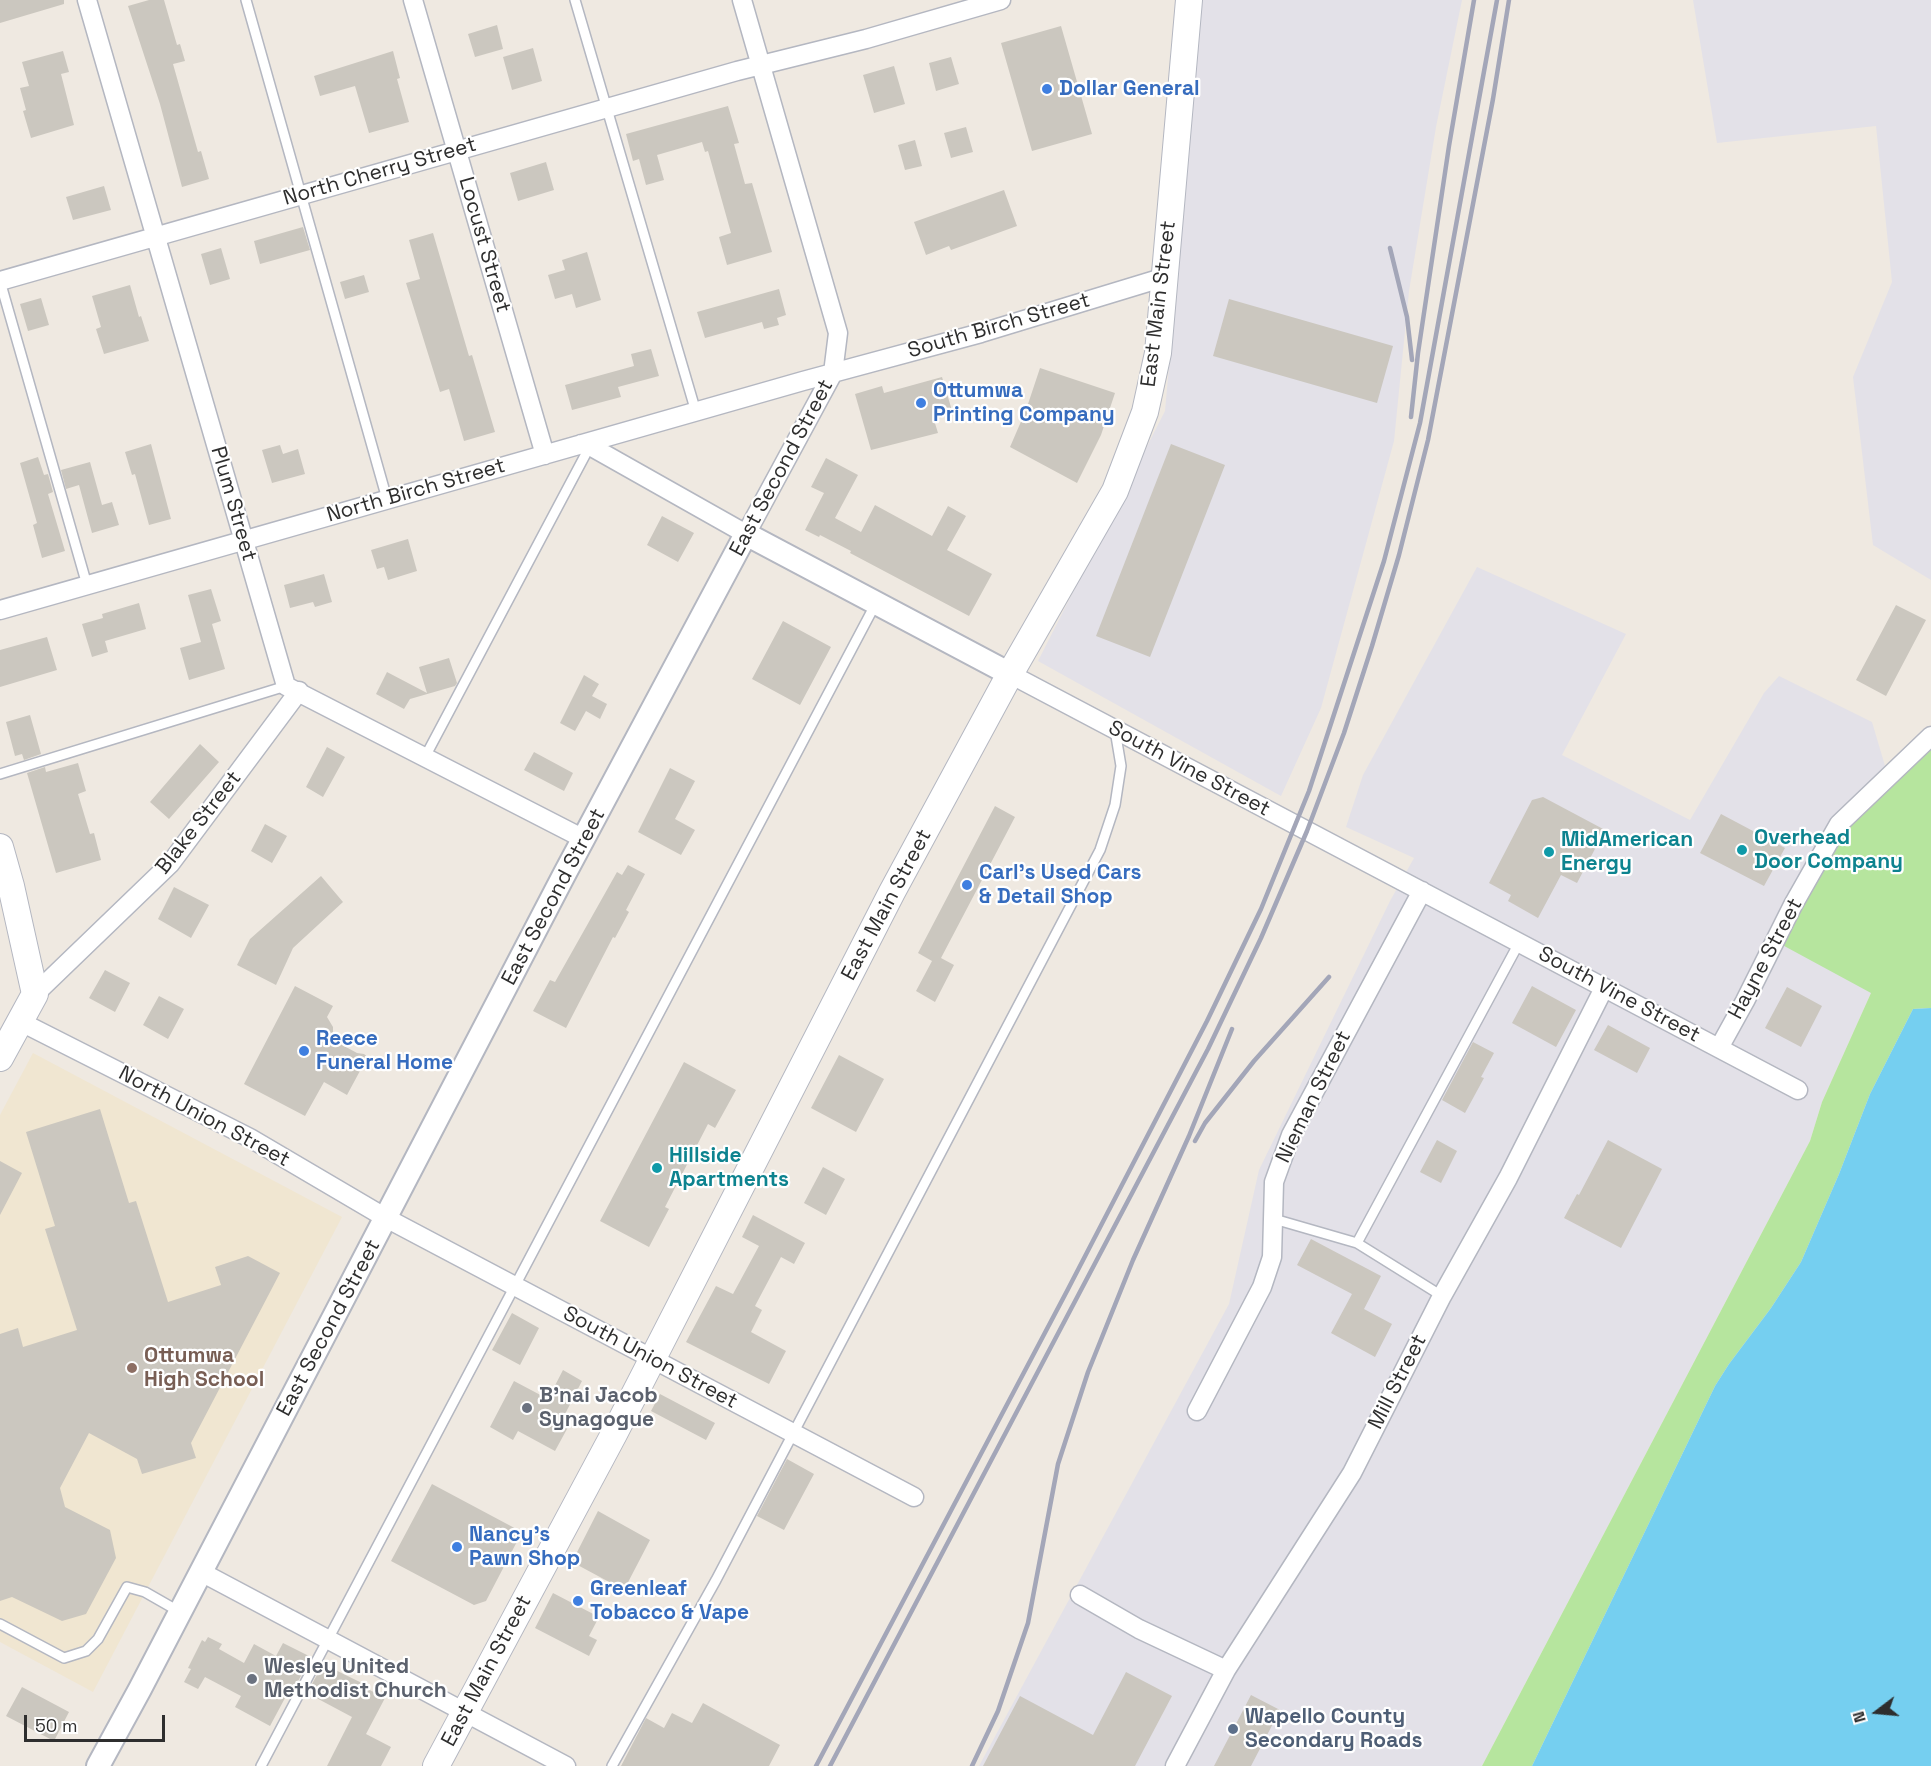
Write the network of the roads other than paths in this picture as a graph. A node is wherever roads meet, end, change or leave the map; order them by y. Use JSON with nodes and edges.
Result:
{"nodes":[{"id":1,"x":87,"y":0,"type":"edge"},
{"id":2,"x":246,"y":0,"type":"edge"},
{"id":3,"x":413,"y":0,"type":"edge"},
{"id":4,"x":575,"y":0,"type":"edge"},
{"id":5,"x":742,"y":0,"type":"edge"},
{"id":6,"x":1001,"y":0,"type":"edge"},
{"id":7,"x":1189,"y":0,"type":"edge"},
{"id":8,"x":760,"y":64,"type":"junction"},
{"id":9,"x":605,"y":108,"type":"junction"},
{"id":10,"x":457,"y":150,"type":"junction"},
{"id":11,"x":301,"y":194,"type":"junction"},
{"id":12,"x":155,"y":235,"type":"junction"},
{"id":13,"x":1166,"y":277,"type":"junction"},
{"id":14,"x":0,"y":281,"type":"edge"},
{"id":15,"x":833,"y":373,"type":"junction"},
{"id":16,"x":696,"y":412,"type":"junction"},
{"id":17,"x":585,"y":445,"type":"junction"},
{"id":18,"x":544,"y":455,"type":"junction"},
{"id":19,"x":387,"y":499,"type":"junction"},
{"id":20,"x":746,"y":534,"type":"junction"},
{"id":21,"x":243,"y":541,"type":"junction"},
{"id":22,"x":87,"y":585,"type":"junction"},
{"id":23,"x":876,"y":603,"type":"junction"},
{"id":24,"x":0,"y":610,"type":"edge"},
{"id":25,"x":1010,"y":674,"type":"junction"},
{"id":26,"x":293,"y":688,"type":"junction"},
{"id":27,"x":1115,"y":730,"type":"junction"},
{"id":28,"x":1931,"y":736,"type":"edge"},
{"id":29,"x":425,"y":757,"type":"junction"},
{"id":30,"x":0,"y":774,"type":"edge"},
{"id":31,"x":584,"y":839,"type":"junction"},
{"id":32,"x":0,"y":847,"type":"edge"},
{"id":33,"x":1422,"y":891,"type":"junction"},
{"id":34,"x":1519,"y":943,"type":"junction"},
{"id":35,"x":1604,"y":988,"type":"junction"},
{"id":36,"x":35,"y":994,"type":"junction"},
{"id":37,"x":19,"y":1021,"type":"junction"},
{"id":38,"x":1719,"y":1048,"type":"junction"},
{"id":39,"x":0,"y":1058,"type":"edge"},
{"id":40,"x":1798,"y":1090,"type":"dead end"},
{"id":41,"x":386,"y":1218,"type":"junction"},
{"id":42,"x":1274,"y":1219,"type":"junction"},
{"id":43,"x":1357,"y":1243,"type":"junction"},
{"id":44,"x":515,"y":1286,"type":"junction"},
{"id":45,"x":1442,"y":1296,"type":"junction"},
{"id":46,"x":653,"y":1359,"type":"junction"},
{"id":47,"x":1197,"y":1411,"type":"dead end"},
{"id":48,"x":794,"y":1434,"type":"junction"},
{"id":49,"x":914,"y":1497,"type":"dead end"},
{"id":50,"x":201,"y":1572,"type":"junction"},
{"id":51,"x":1080,"y":1595,"type":"dead end"},
{"id":52,"x":180,"y":1612,"type":"junction"},
{"id":53,"x":0,"y":1624,"type":"edge"},
{"id":54,"x":328,"y":1640,"type":"junction"},
{"id":55,"x":1226,"y":1670,"type":"junction"},
{"id":56,"x":465,"y":1713,"type":"junction"},
{"id":57,"x":98,"y":1766,"type":"edge"},
{"id":58,"x":261,"y":1766,"type":"edge"},
{"id":59,"x":436,"y":1766,"type":"edge"},
{"id":60,"x":566,"y":1766,"type":"edge"},
{"id":61,"x":612,"y":1766,"type":"edge"},
{"id":62,"x":1175,"y":1766,"type":"edge"}],
"edges":[{"from":1,"to":12,"type":"street","name":"Plum Street"},
{"from":2,"to":11,"type":"lane"},
{"from":3,"to":10,"type":"street","name":"Locust Street"},
{"from":4,"to":9,"type":"lane"},
{"from":5,"to":8,"type":"street","name":"East Second Street"},
{"from":6,"to":8,"type":"street","name":"North Cherry Street"},
{"from":7,"to":13,"type":"main road","name":"East Main Street"},
{"from":8,"to":9,"type":"street","name":"North Cherry Street"},
{"from":8,"to":15,"type":"street","name":"East Second Street"},
{"from":9,"to":10,"type":"street","name":"North Cherry Street"},
{"from":9,"to":16,"type":"lane"},
{"from":10,"to":11,"type":"street","name":"North Cherry Street"},
{"from":10,"to":18,"type":"street","name":"Locust Street"},
{"from":11,"to":12,"type":"street","name":"North Cherry Street"},
{"from":11,"to":19,"type":"lane"},
{"from":12,"to":14,"type":"street","name":"North Cherry Street"},
{"from":12,"to":21,"type":"street","name":"Plum Street"},
{"from":13,"to":15,"type":"street","name":"South Birch Street"},
{"from":13,"to":25,"type":"main road","name":"East Main Street"},
{"from":14,"to":22,"type":"lane"},
{"from":15,"to":16,"type":"street","name":"North Birch Street"},
{"from":15,"to":20,"type":"street","name":"East Second Street"},
{"from":16,"to":17,"type":"street","name":"North Birch Street"},
{"from":17,"to":18,"type":"street","name":"North Birch Street"},
{"from":17,"to":20,"type":"street","name":"South Vine Street"},
{"from":17,"to":29,"type":"lane"},
{"from":18,"to":19,"type":"street","name":"North Birch Street"},
{"from":19,"to":21,"type":"street","name":"North Birch Street"},
{"from":20,"to":23,"type":"street","name":"South Vine Street"},
{"from":20,"to":31,"type":"street","name":"East Second Street"},
{"from":21,"to":22,"type":"street","name":"North Birch Street"},
{"from":21,"to":26,"type":"street","name":"Plum Street"},
{"from":22,"to":24,"type":"street","name":"North Birch Street"},
{"from":23,"to":25,"type":"street","name":"South Vine Street"},
{"from":23,"to":44,"type":"lane"},
{"from":25,"to":27,"type":"street","name":"South Vine Street"},
{"from":25,"to":46,"type":"main road","name":"East Main Street"},
{"from":26,"to":29,"type":"street"},
{"from":26,"to":30,"type":"lane"},
{"from":26,"to":36,"type":"street","name":"Blake Street"},
{"from":27,"to":33,"type":"street","name":"South Vine Street"},
{"from":27,"to":48,"type":"lane"},
{"from":28,"to":38,"type":"street","name":"Hayne Street"},
{"from":29,"to":31,"type":"street"},
{"from":31,"to":41,"type":"street","name":"East Second Street"},
{"from":32,"to":36,"type":"main road"},
{"from":33,"to":34,"type":"street","name":"South Vine Street"},
{"from":33,"to":42,"type":"street","name":"Nieman Street"},
{"from":34,"to":35,"type":"street","name":"South Vine Street"},
{"from":34,"to":43,"type":"lane"},
{"from":35,"to":38,"type":"street","name":"South Vine Street"},
{"from":35,"to":45,"type":"street","name":"Mill Street"},
{"from":36,"to":37,"type":"main road"},
{"from":37,"to":39,"type":"main road"},
{"from":37,"to":41,"type":"street","name":"North Union Street"},
{"from":38,"to":40,"type":"street","name":"South Vine Street"},
{"from":41,"to":44,"type":"street","name":"South Union Street"},
{"from":41,"to":50,"type":"street","name":"East Second Street"},
{"from":42,"to":43,"type":"lane"},
{"from":42,"to":47,"type":"street","name":"Nieman Street"},
{"from":43,"to":45,"type":"lane"},
{"from":44,"to":46,"type":"street","name":"South Union Street"},
{"from":44,"to":54,"type":"lane"},
{"from":45,"to":55,"type":"street","name":"Mill Street"},
{"from":46,"to":48,"type":"street","name":"South Union Street"},
{"from":46,"to":56,"type":"main road","name":"East Main Street"},
{"from":48,"to":49,"type":"street","name":"South Union Street"},
{"from":48,"to":61,"type":"lane"},
{"from":50,"to":52,"type":"street","name":"East Second Street"},
{"from":50,"to":54,"type":"street"},
{"from":51,"to":55,"type":"street"},
{"from":52,"to":53,"type":"lane"},
{"from":52,"to":57,"type":"street","name":"East Second Street"},
{"from":54,"to":56,"type":"street"},
{"from":54,"to":58,"type":"lane"},
{"from":55,"to":62,"type":"street","name":"Mill Street"},
{"from":56,"to":59,"type":"main road","name":"East Main Street"},
{"from":56,"to":60,"type":"street"}]}
